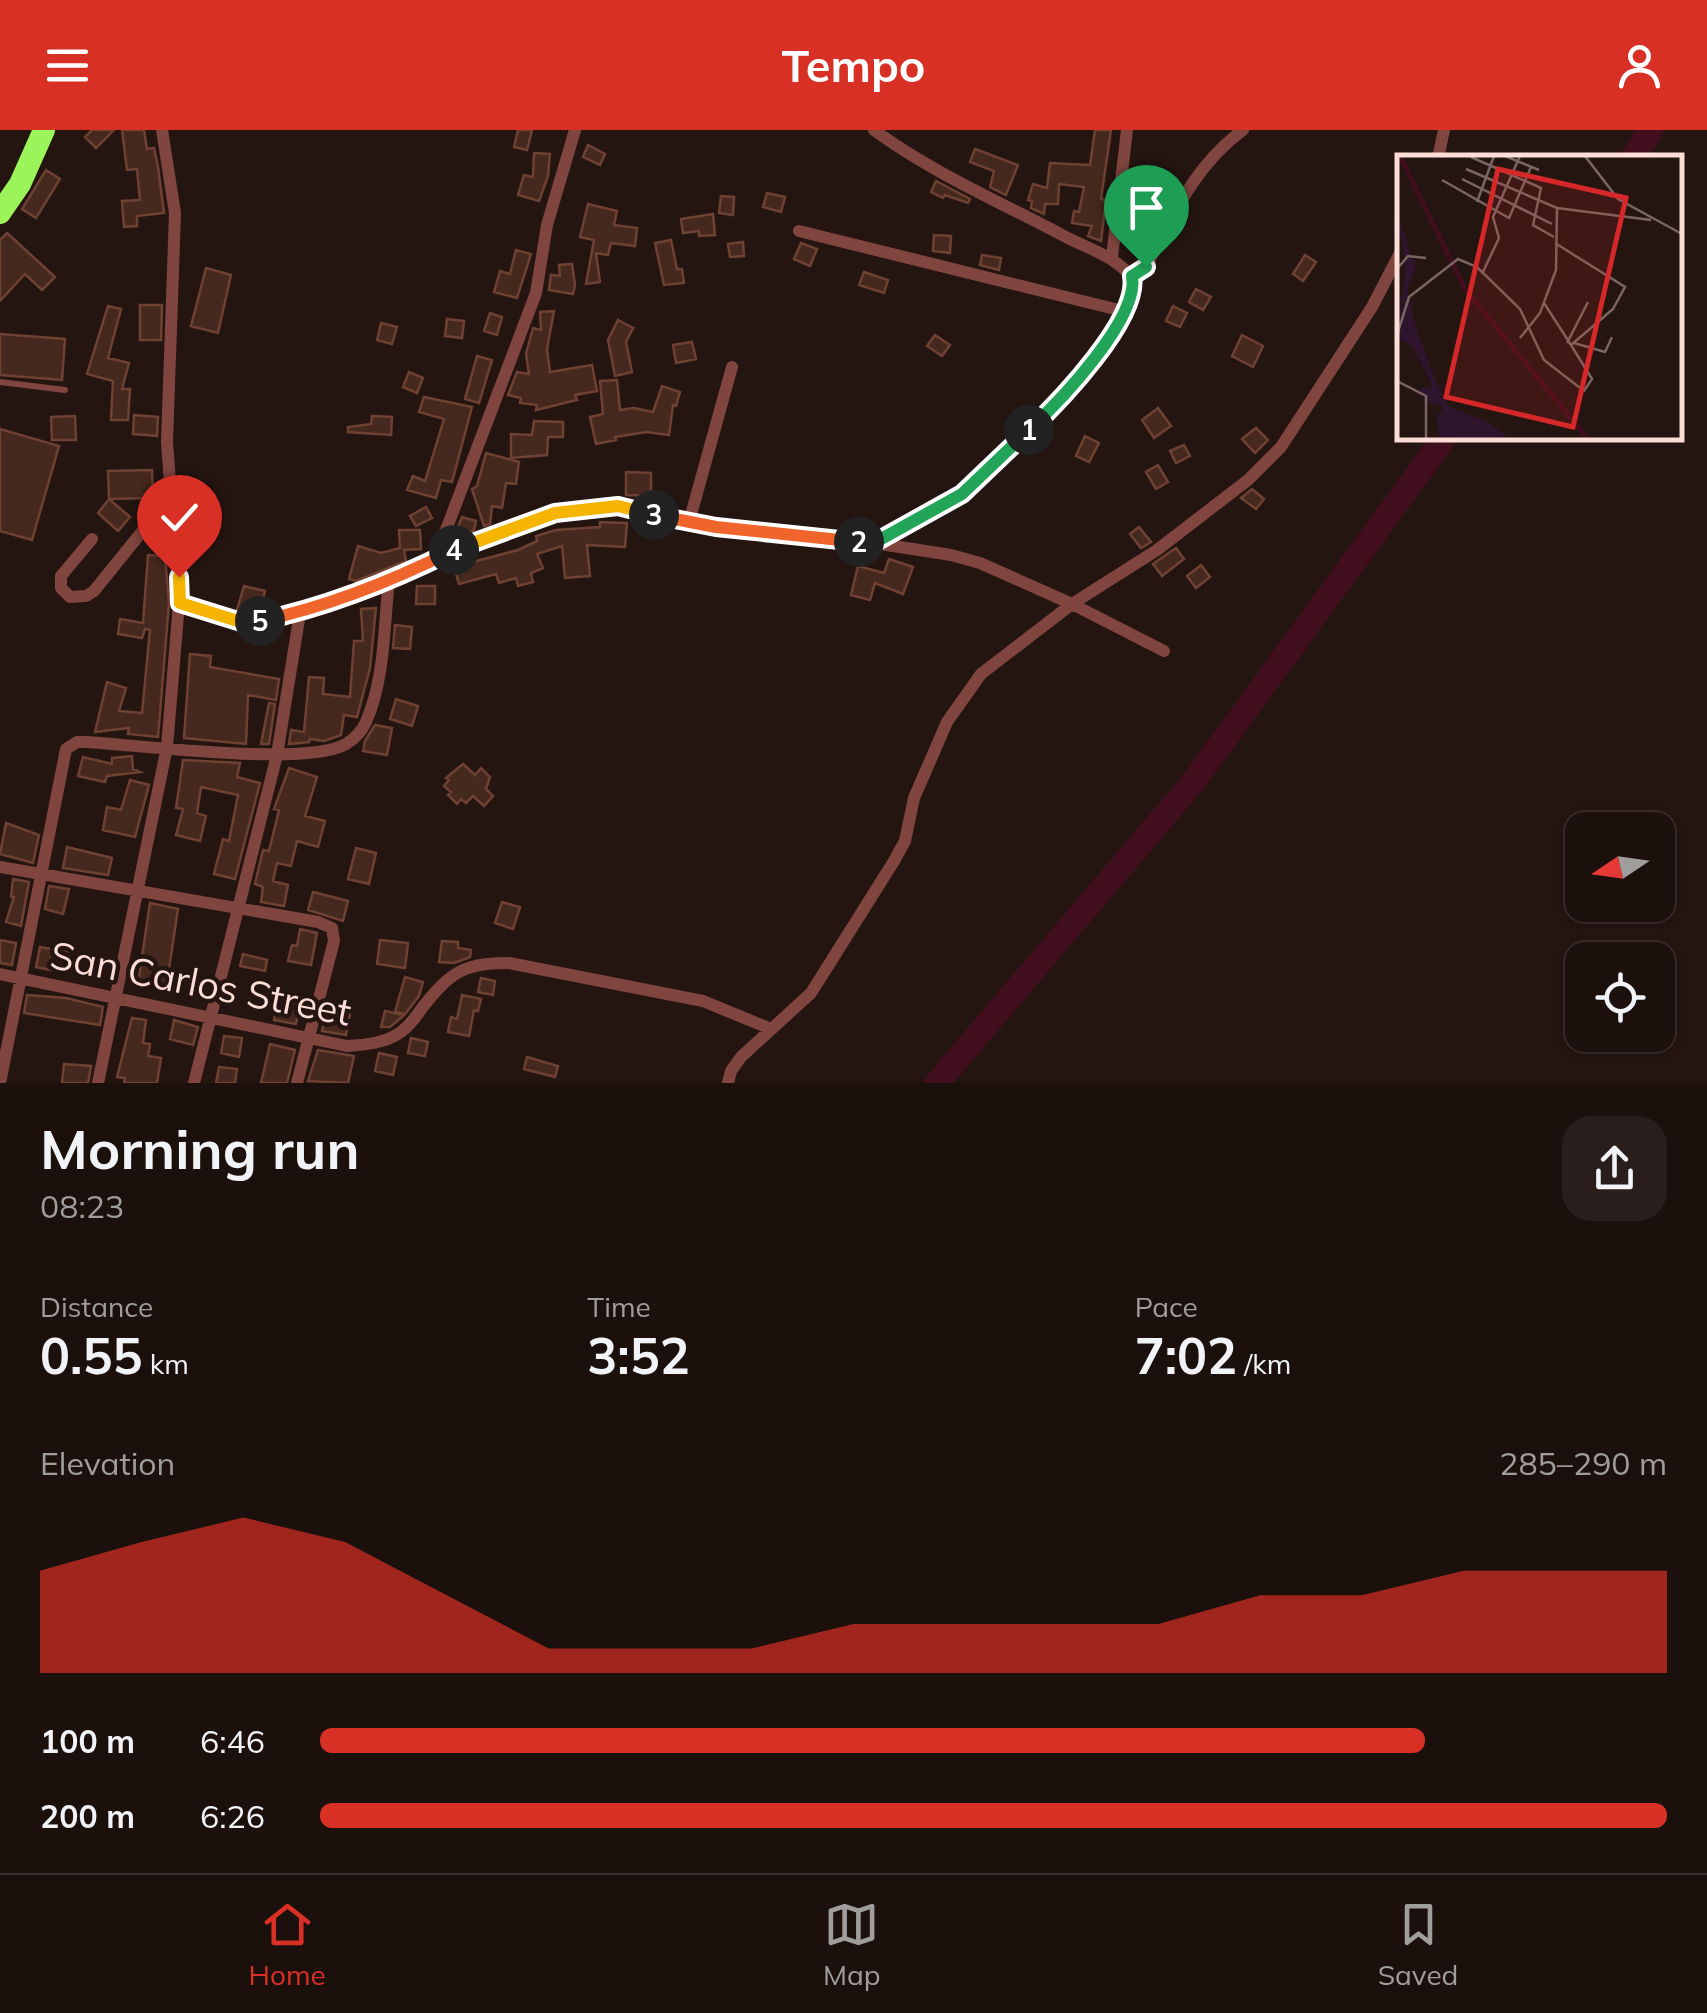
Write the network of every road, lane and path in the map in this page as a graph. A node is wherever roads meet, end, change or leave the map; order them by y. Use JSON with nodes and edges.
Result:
{"nodes":[{"id":1,"x":44,"y":130,"type":"edge"},
{"id":2,"x":162,"y":130,"type":"edge"},
{"id":3,"x":575,"y":130,"type":"edge"},
{"id":4,"x":874,"y":130,"type":"edge"},
{"id":5,"x":1127,"y":130,"type":"edge"},
{"id":6,"x":1243,"y":130,"type":"edge"},
{"id":7,"x":1444,"y":130,"type":"edge"},
{"id":8,"x":1439,"y":155,"type":"edge"},
{"id":9,"x":0,"y":213,"type":"edge"},
{"id":10,"x":800,"y":231,"type":"dead end"},
{"id":11,"x":1112,"y":257,"type":"junction"},
{"id":12,"x":1397,"y":259,"type":"edge"},
{"id":13,"x":1132,"y":276,"type":"junction"},
{"id":14,"x":1123,"y":311,"type":"junction"},
{"id":15,"x":732,"y":367,"type":"dead end"},
{"id":16,"x":0,"y":382,"type":"edge"},
{"id":17,"x":64,"y":390,"type":"dead end"},
{"id":18,"x":170,"y":497,"type":"junction"},
{"id":19,"x":689,"y":522,"type":"junction"},
{"id":20,"x":92,"y":538,"type":"dead end"},
{"id":21,"x":874,"y":543,"type":"junction"},
{"id":22,"x":435,"y":559,"type":"junction"},
{"id":23,"x":389,"y":578,"type":"junction"},
{"id":24,"x":180,"y":603,"type":"junction"},
{"id":25,"x":1072,"y":604,"type":"junction"},
{"id":26,"x":300,"y":613,"type":"junction"},
{"id":27,"x":1164,"y":651,"type":"dead end"},
{"id":28,"x":167,"y":747,"type":"junction"},
{"id":29,"x":277,"y":755,"type":"junction"},
{"id":30,"x":0,"y":867,"type":"edge"},
{"id":31,"x":42,"y":874,"type":"junction"},
{"id":32,"x":138,"y":890,"type":"junction"},
{"id":33,"x":240,"y":908,"type":"junction"},
{"id":34,"x":0,"y":974,"type":"edge"},
{"id":35,"x":20,"y":978,"type":"junction"},
{"id":36,"x":116,"y":996,"type":"junction"},
{"id":37,"x":210,"y":1020,"type":"junction"},
{"id":38,"x":771,"y":1030,"type":"junction"},
{"id":39,"x":309,"y":1040,"type":"junction"},
{"id":40,"x":0,"y":1083,"type":"edge"},
{"id":41,"x":98,"y":1083,"type":"edge"},
{"id":42,"x":194,"y":1083,"type":"edge"},
{"id":43,"x":297,"y":1083,"type":"edge"},
{"id":44,"x":728,"y":1083,"type":"edge"}],
"edges":[{"from":1,"to":9,"type":"highway"},
{"from":2,"to":18,"type":"street"},
{"from":3,"to":22,"type":"street"},
{"from":4,"to":11,"type":"street"},
{"from":5,"to":11,"type":"street"},
{"from":6,"to":13,"type":"street"},
{"from":7,"to":8,"type":"street"},
{"from":10,"to":14,"type":"street"},
{"from":11,"to":13,"type":"street"},
{"from":12,"to":25,"type":"street"},
{"from":13,"to":14,"type":"street"},
{"from":14,"to":21,"type":"street"},
{"from":15,"to":19,"type":"street"},
{"from":16,"to":17,"type":"lane"},
{"from":18,"to":20,"type":"street"},
{"from":18,"to":24,"type":"street"},
{"from":19,"to":21,"type":"street"},
{"from":19,"to":22,"type":"street"},
{"from":21,"to":25,"type":"street"},
{"from":22,"to":23,"type":"street"},
{"from":23,"to":26,"type":"street"},
{"from":23,"to":29,"type":"street"},
{"from":24,"to":26,"type":"street"},
{"from":24,"to":28,"type":"street"},
{"from":25,"to":27,"type":"street"},
{"from":25,"to":38,"type":"street"},
{"from":26,"to":29,"type":"street"},
{"from":28,"to":29,"type":"street"},
{"from":28,"to":31,"type":"street"},
{"from":28,"to":32,"type":"street"},
{"from":29,"to":33,"type":"street"},
{"from":30,"to":31,"type":"street"},
{"from":31,"to":32,"type":"street"},
{"from":31,"to":35,"type":"street"},
{"from":32,"to":33,"type":"street"},
{"from":32,"to":36,"type":"street"},
{"from":33,"to":37,"type":"street"},
{"from":33,"to":39,"type":"street"},
{"from":34,"to":35,"type":"street","name":"San Carlos Street"},
{"from":35,"to":36,"type":"street","name":"San Carlos Street"},
{"from":35,"to":40,"type":"street"},
{"from":36,"to":37,"type":"street","name":"San Carlos Street"},
{"from":36,"to":41,"type":"street"},
{"from":37,"to":39,"type":"street","name":"San Carlos Street"},
{"from":37,"to":42,"type":"street"},
{"from":38,"to":39,"type":"street","name":"San Carlos Street"},
{"from":38,"to":44,"type":"street"},
{"from":39,"to":43,"type":"street"}]}
